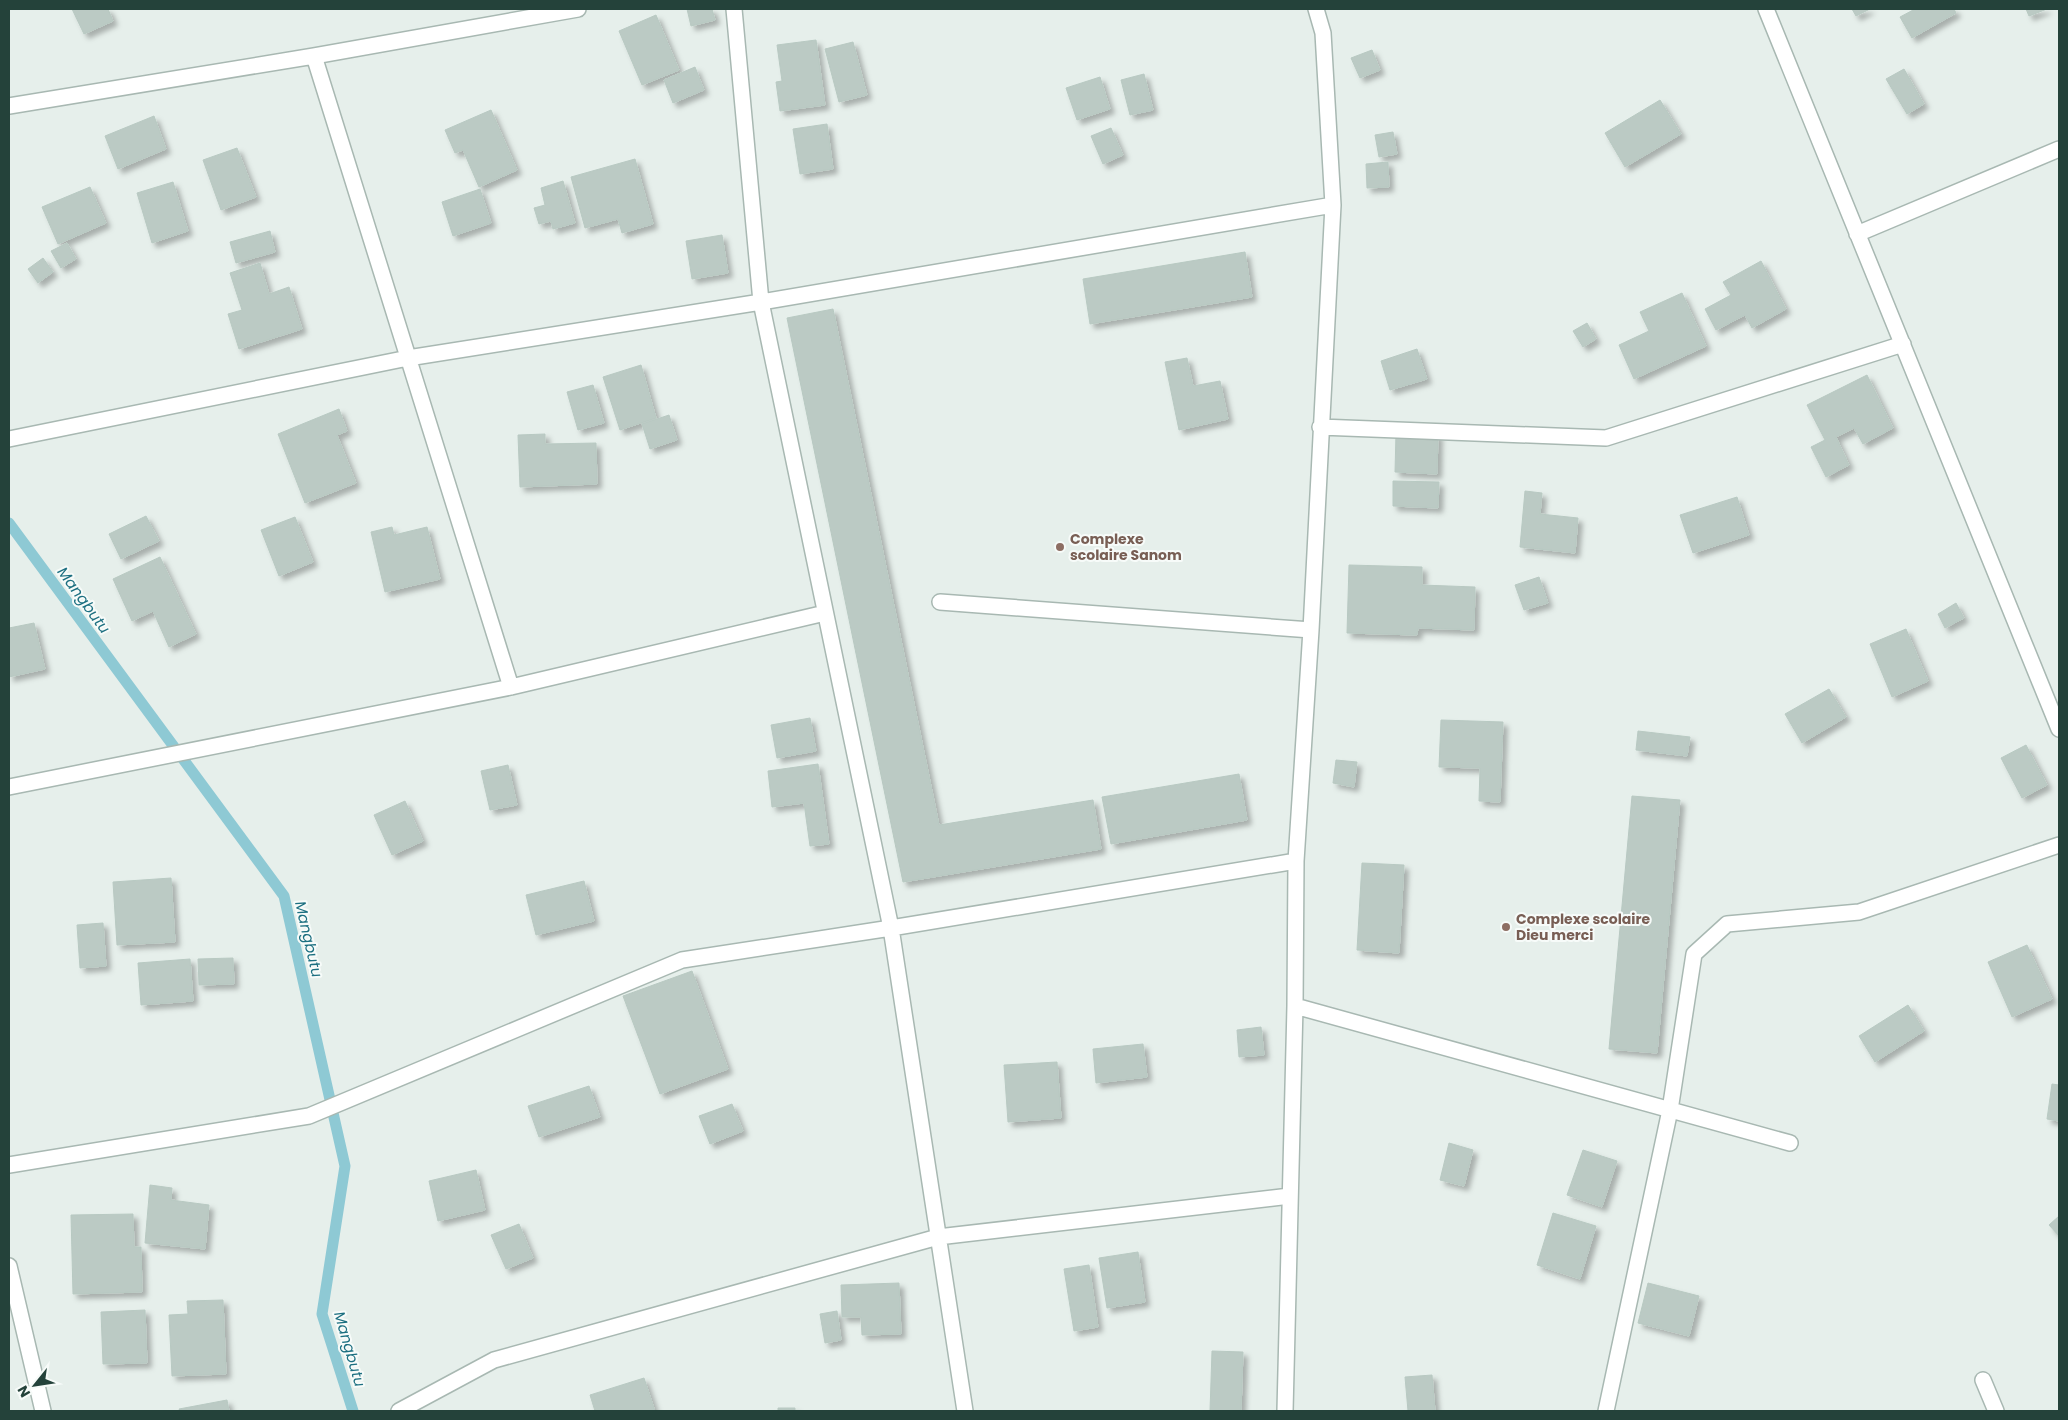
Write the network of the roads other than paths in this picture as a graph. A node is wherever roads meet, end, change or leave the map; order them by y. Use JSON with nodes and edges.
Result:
{"nodes":[{"id":1,"x":578,"y":9,"type":"edge"},
{"id":2,"x":734,"y":9,"type":"edge"},
{"id":3,"x":1316,"y":9,"type":"edge"},
{"id":4,"x":1766,"y":9,"type":"edge"},
{"id":5,"x":314,"y":56,"type":"junction"},
{"id":6,"x":9,"y":106,"type":"edge"},
{"id":7,"x":2059,"y":149,"type":"edge"},
{"id":8,"x":1333,"y":205,"type":"junction"},
{"id":9,"x":1857,"y":234,"type":"junction"},
{"id":10,"x":761,"y":302,"type":"junction"},
{"id":11,"x":1903,"y":344,"type":"junction"},
{"id":12,"x":408,"y":358,"type":"junction"},
{"id":13,"x":1320,"y":427,"type":"junction"},
{"id":14,"x":9,"y":438,"type":"edge"},
{"id":15,"x":940,"y":602,"type":"dead end"},
{"id":16,"x":825,"y":612,"type":"junction"},
{"id":17,"x":1311,"y":630,"type":"junction"},
{"id":18,"x":511,"y":687,"type":"junction"},
{"id":19,"x":2059,"y":729,"type":"edge"},
{"id":20,"x":9,"y":787,"type":"edge"},
{"id":21,"x":2059,"y":845,"type":"edge"},
{"id":22,"x":1296,"y":861,"type":"junction"},
{"id":23,"x":891,"y":928,"type":"junction"},
{"id":24,"x":1295,"y":1006,"type":"junction"},
{"id":25,"x":1670,"y":1110,"type":"junction"},
{"id":26,"x":1790,"y":1142,"type":"dead end"},
{"id":27,"x":9,"y":1165,"type":"edge"},
{"id":28,"x":1290,"y":1196,"type":"junction"},
{"id":29,"x":938,"y":1237,"type":"junction"},
{"id":30,"x":9,"y":1266,"type":"edge"},
{"id":31,"x":1983,"y":1380,"type":"dead end"},
{"id":32,"x":43,"y":1411,"type":"edge"},
{"id":33,"x":399,"y":1411,"type":"edge"},
{"id":34,"x":964,"y":1411,"type":"edge"},
{"id":35,"x":1284,"y":1411,"type":"edge"},
{"id":36,"x":1606,"y":1411,"type":"edge"},
{"id":37,"x":1996,"y":1411,"type":"edge"}],
"edges":[{"from":1,"to":5,"type":"street"},
{"from":2,"to":10,"type":"street"},
{"from":3,"to":8,"type":"street"},
{"from":4,"to":9,"type":"street"},
{"from":5,"to":6,"type":"street"},
{"from":5,"to":12,"type":"street"},
{"from":7,"to":9,"type":"street"},
{"from":8,"to":10,"type":"street"},
{"from":8,"to":13,"type":"street"},
{"from":9,"to":11,"type":"street"},
{"from":10,"to":12,"type":"street"},
{"from":10,"to":16,"type":"street"},
{"from":11,"to":13,"type":"street"},
{"from":11,"to":19,"type":"street"},
{"from":12,"to":14,"type":"street"},
{"from":12,"to":18,"type":"street"},
{"from":13,"to":17,"type":"street"},
{"from":15,"to":17,"type":"street"},
{"from":16,"to":18,"type":"street"},
{"from":16,"to":23,"type":"street"},
{"from":17,"to":22,"type":"street"},
{"from":18,"to":20,"type":"street"},
{"from":21,"to":25,"type":"street"},
{"from":22,"to":23,"type":"street"},
{"from":22,"to":24,"type":"street"},
{"from":23,"to":27,"type":"street"},
{"from":23,"to":29,"type":"street"},
{"from":24,"to":25,"type":"street"},
{"from":24,"to":28,"type":"street"},
{"from":25,"to":26,"type":"street"},
{"from":25,"to":36,"type":"street"},
{"from":28,"to":29,"type":"street"},
{"from":28,"to":35,"type":"street"},
{"from":29,"to":33,"type":"street"},
{"from":29,"to":34,"type":"street"},
{"from":30,"to":32,"type":"street"},
{"from":31,"to":37,"type":"street"}]}
